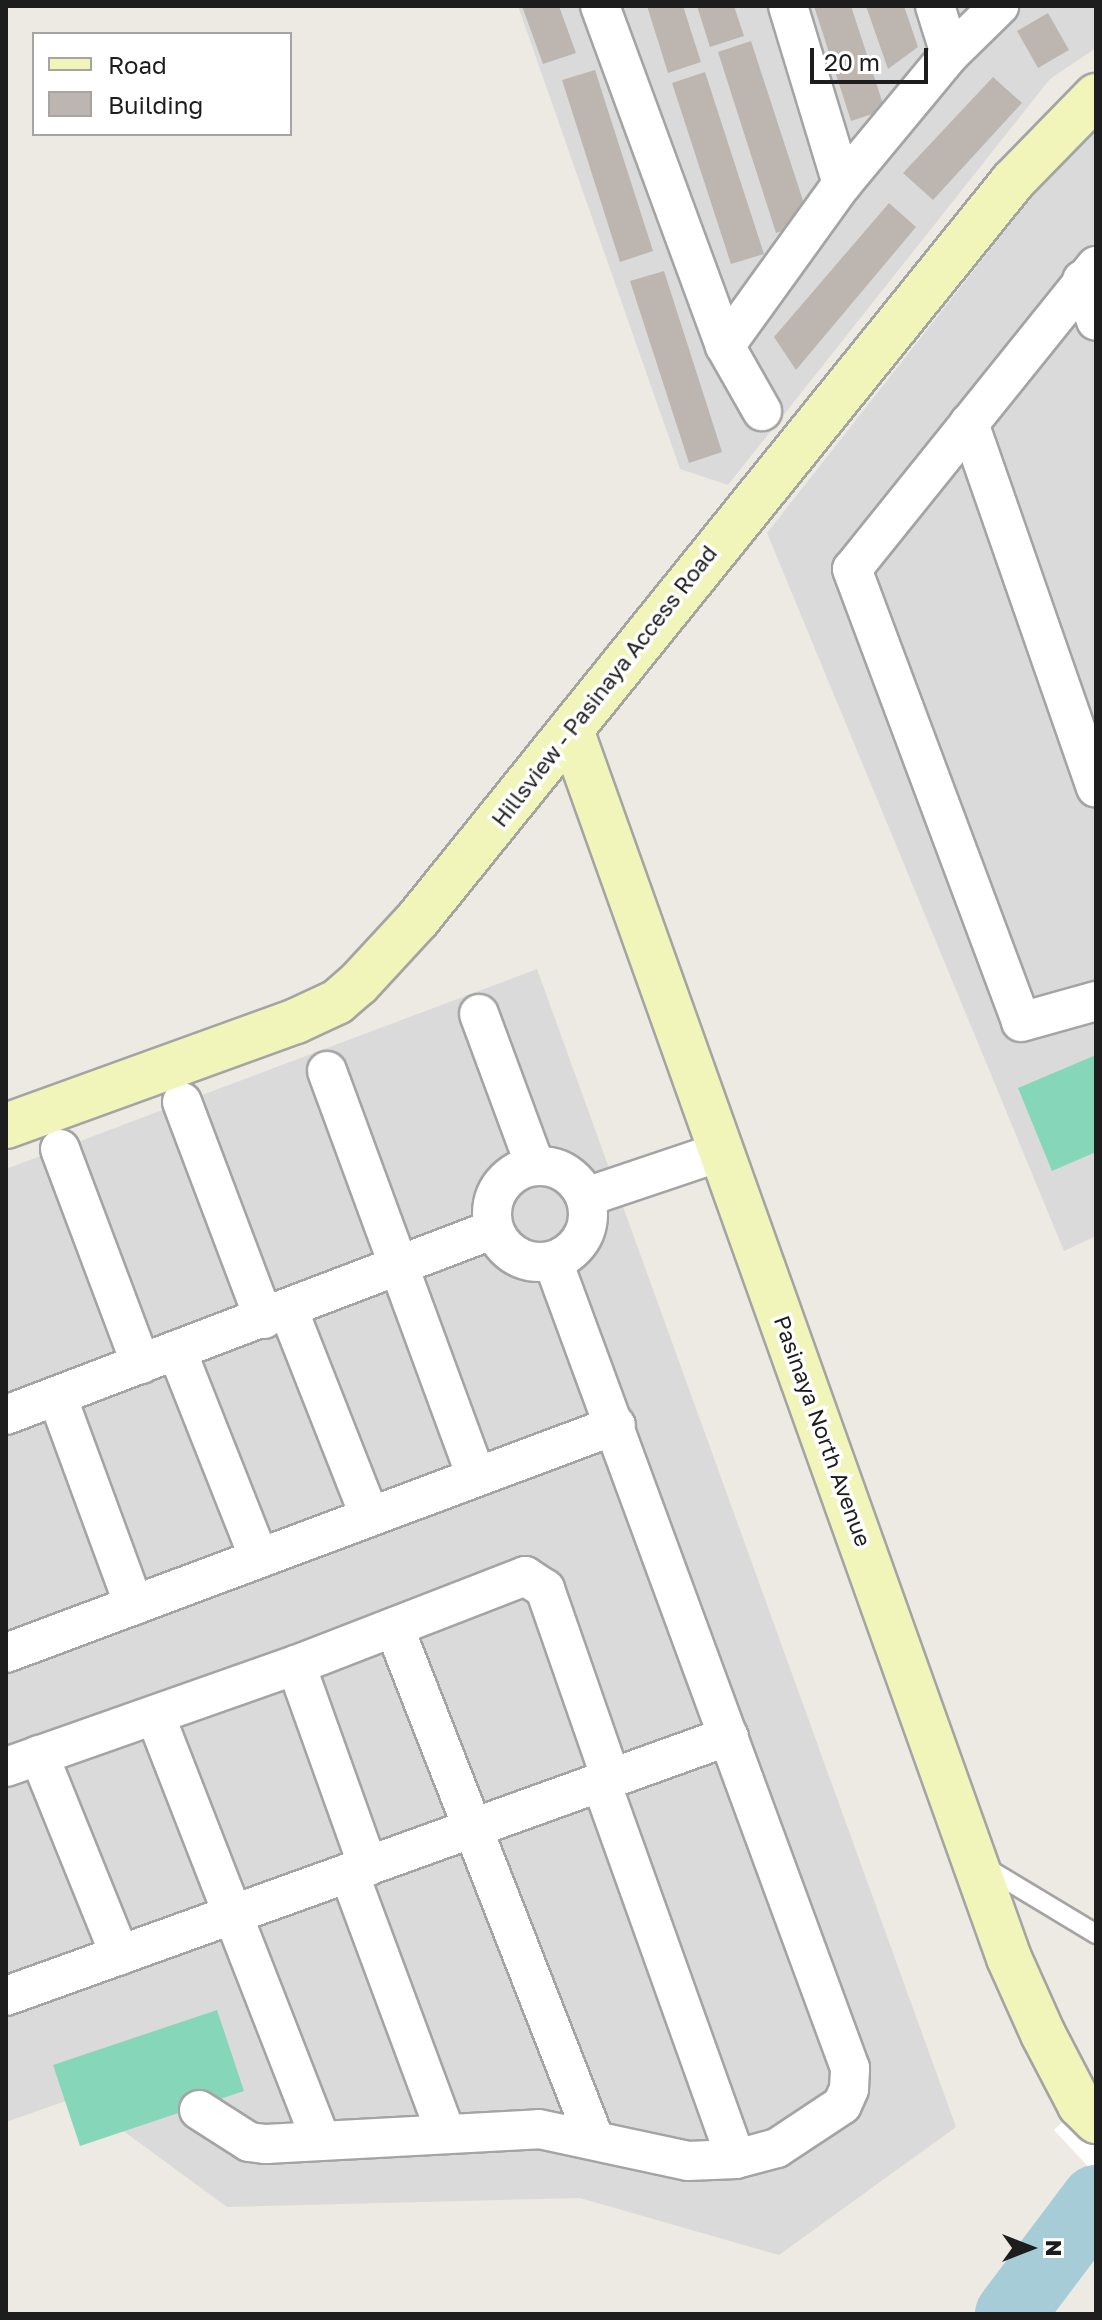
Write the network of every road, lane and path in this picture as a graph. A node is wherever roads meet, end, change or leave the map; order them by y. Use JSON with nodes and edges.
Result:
{"nodes":[{"id":1,"x":600,"y":6,"type":"edge"},
{"id":2,"x":788,"y":6,"type":"edge"},
{"id":3,"x":935,"y":6,"type":"edge"},
{"id":4,"x":999,"y":6,"type":"edge"},
{"id":5,"x":950,"y":54,"type":"junction"},
{"id":6,"x":1096,"y":96,"type":"edge"},
{"id":7,"x":842,"y":184,"type":"junction"},
{"id":8,"x":1089,"y":273,"type":"edge"},
{"id":9,"x":1096,"y":321,"type":"edge"},
{"id":10,"x":725,"y":346,"type":"junction"},
{"id":11,"x":762,"y":411,"type":"dead end"},
{"id":12,"x":969,"y":423,"type":"junction"},
{"id":13,"x":571,"y":730,"type":"junction"},
{"id":14,"x":1096,"y":787,"type":"edge"},
{"id":15,"x":1096,"y":1001,"type":"edge"},
{"id":16,"x":479,"y":1014,"type":"dead end"},
{"id":17,"x":327,"y":1071,"type":"dead end"},
{"id":18,"x":182,"y":1102,"type":"dead end"},
{"id":19,"x":6,"y":1126,"type":"edge"},
{"id":20,"x":60,"y":1149,"type":"dead end"},
{"id":21,"x":723,"y":1151,"type":"junction"},
{"id":22,"x":535,"y":1165,"type":"junction"},
{"id":23,"x":586,"y":1197,"type":"junction"},
{"id":24,"x":494,"y":1229,"type":"junction"},
{"id":25,"x":553,"y":1261,"type":"junction"},
{"id":26,"x":398,"y":1268,"type":"junction"},
{"id":27,"x":276,"y":1314,"type":"junction"},
{"id":28,"x":177,"y":1351,"type":"junction"},
{"id":29,"x":141,"y":1364,"type":"junction"},
{"id":30,"x":57,"y":1396,"type":"junction"},
{"id":31,"x":9,"y":1404,"type":"edge"},
{"id":32,"x":616,"y":1425,"type":"junction"},
{"id":33,"x":476,"y":1475,"type":"junction"},
{"id":34,"x":369,"y":1515,"type":"junction"},
{"id":35,"x":259,"y":1558,"type":"junction"},
{"id":36,"x":134,"y":1605,"type":"junction"},
{"id":37,"x":394,"y":1627,"type":"junction"},
{"id":38,"x":6,"y":1653,"type":"edge"},
{"id":39,"x":296,"y":1665,"type":"junction"},
{"id":40,"x":155,"y":1715,"type":"junction"},
{"id":41,"x":729,"y":1736,"type":"junction"},
{"id":42,"x":22,"y":1761,"type":"edge"},
{"id":43,"x":606,"y":1780,"type":"junction"},
{"id":44,"x":470,"y":1829,"type":"junction"},
{"id":45,"x":976,"y":1861,"type":"junction"},
{"id":46,"x":358,"y":1869,"type":"junction"},
{"id":47,"x":234,"y":1914,"type":"junction"},
{"id":48,"x":1096,"y":1934,"type":"edge"},
{"id":49,"x":120,"y":1955,"type":"junction"},
{"id":50,"x":6,"y":1996,"type":"edge"},
{"id":51,"x":199,"y":2110,"type":"dead end"},
{"id":52,"x":1088,"y":2113,"type":"edge"},
{"id":53,"x":446,"y":2134,"type":"junction"},
{"id":54,"x":594,"y":2138,"type":"junction"},
{"id":55,"x":320,"y":2139,"type":"junction"},
{"id":56,"x":736,"y":2159,"type":"junction"}],
"edges":[{"from":1,"to":10,"type":"street"},
{"from":2,"to":7,"type":"street"},
{"from":3,"to":5,"type":"street"},
{"from":4,"to":5,"type":"street"},
{"from":5,"to":7,"type":"street"},
{"from":6,"to":13,"type":"street","name":"Hillsview - Pasinaya Access Road"},
{"from":7,"to":10,"type":"street"},
{"from":8,"to":9,"type":"street"},
{"from":8,"to":12,"type":"street"},
{"from":10,"to":11,"type":"street"},
{"from":12,"to":14,"type":"street"},
{"from":12,"to":15,"type":"street"},
{"from":13,"to":19,"type":"street","name":"Hillsview - Pasinaya Access Road"},
{"from":13,"to":21,"type":"street","name":"Pasinaya North Avenue"},
{"from":16,"to":22,"type":"street"},
{"from":17,"to":26,"type":"street"},
{"from":18,"to":27,"type":"street"},
{"from":20,"to":29,"type":"street"},
{"from":21,"to":23,"type":"street"},
{"from":21,"to":45,"type":"street","name":"Pasinaya North Avenue"},
{"from":22,"to":23,"type":"street"},
{"from":22,"to":24,"type":"street"},
{"from":23,"to":25,"type":"street"},
{"from":24,"to":25,"type":"street"},
{"from":24,"to":26,"type":"street"},
{"from":25,"to":32,"type":"street"},
{"from":26,"to":27,"type":"street"},
{"from":26,"to":33,"type":"street"},
{"from":27,"to":28,"type":"street"},
{"from":27,"to":34,"type":"street"},
{"from":28,"to":29,"type":"street"},
{"from":28,"to":35,"type":"street"},
{"from":29,"to":30,"type":"street"},
{"from":30,"to":31,"type":"street"},
{"from":30,"to":36,"type":"street"},
{"from":32,"to":33,"type":"street"},
{"from":32,"to":41,"type":"street"},
{"from":33,"to":34,"type":"street"},
{"from":34,"to":35,"type":"street"},
{"from":35,"to":36,"type":"street"},
{"from":36,"to":38,"type":"street"},
{"from":37,"to":39,"type":"street"},
{"from":37,"to":43,"type":"street"},
{"from":37,"to":44,"type":"street"},
{"from":39,"to":40,"type":"street"},
{"from":39,"to":46,"type":"street"},
{"from":40,"to":42,"type":"street"},
{"from":40,"to":47,"type":"street"},
{"from":41,"to":43,"type":"street"},
{"from":41,"to":56,"type":"street"},
{"from":42,"to":49,"type":"street"},
{"from":43,"to":44,"type":"street"},
{"from":43,"to":56,"type":"street"},
{"from":44,"to":46,"type":"street"},
{"from":44,"to":54,"type":"street"},
{"from":45,"to":48,"type":"lane"},
{"from":45,"to":52,"type":"street","name":"Pasinaya North Avenue"},
{"from":46,"to":47,"type":"street"},
{"from":46,"to":53,"type":"street"},
{"from":47,"to":49,"type":"street"},
{"from":47,"to":55,"type":"street"},
{"from":49,"to":50,"type":"street"},
{"from":51,"to":55,"type":"street"},
{"from":53,"to":54,"type":"street"},
{"from":53,"to":55,"type":"street"},
{"from":54,"to":56,"type":"street"}]}
